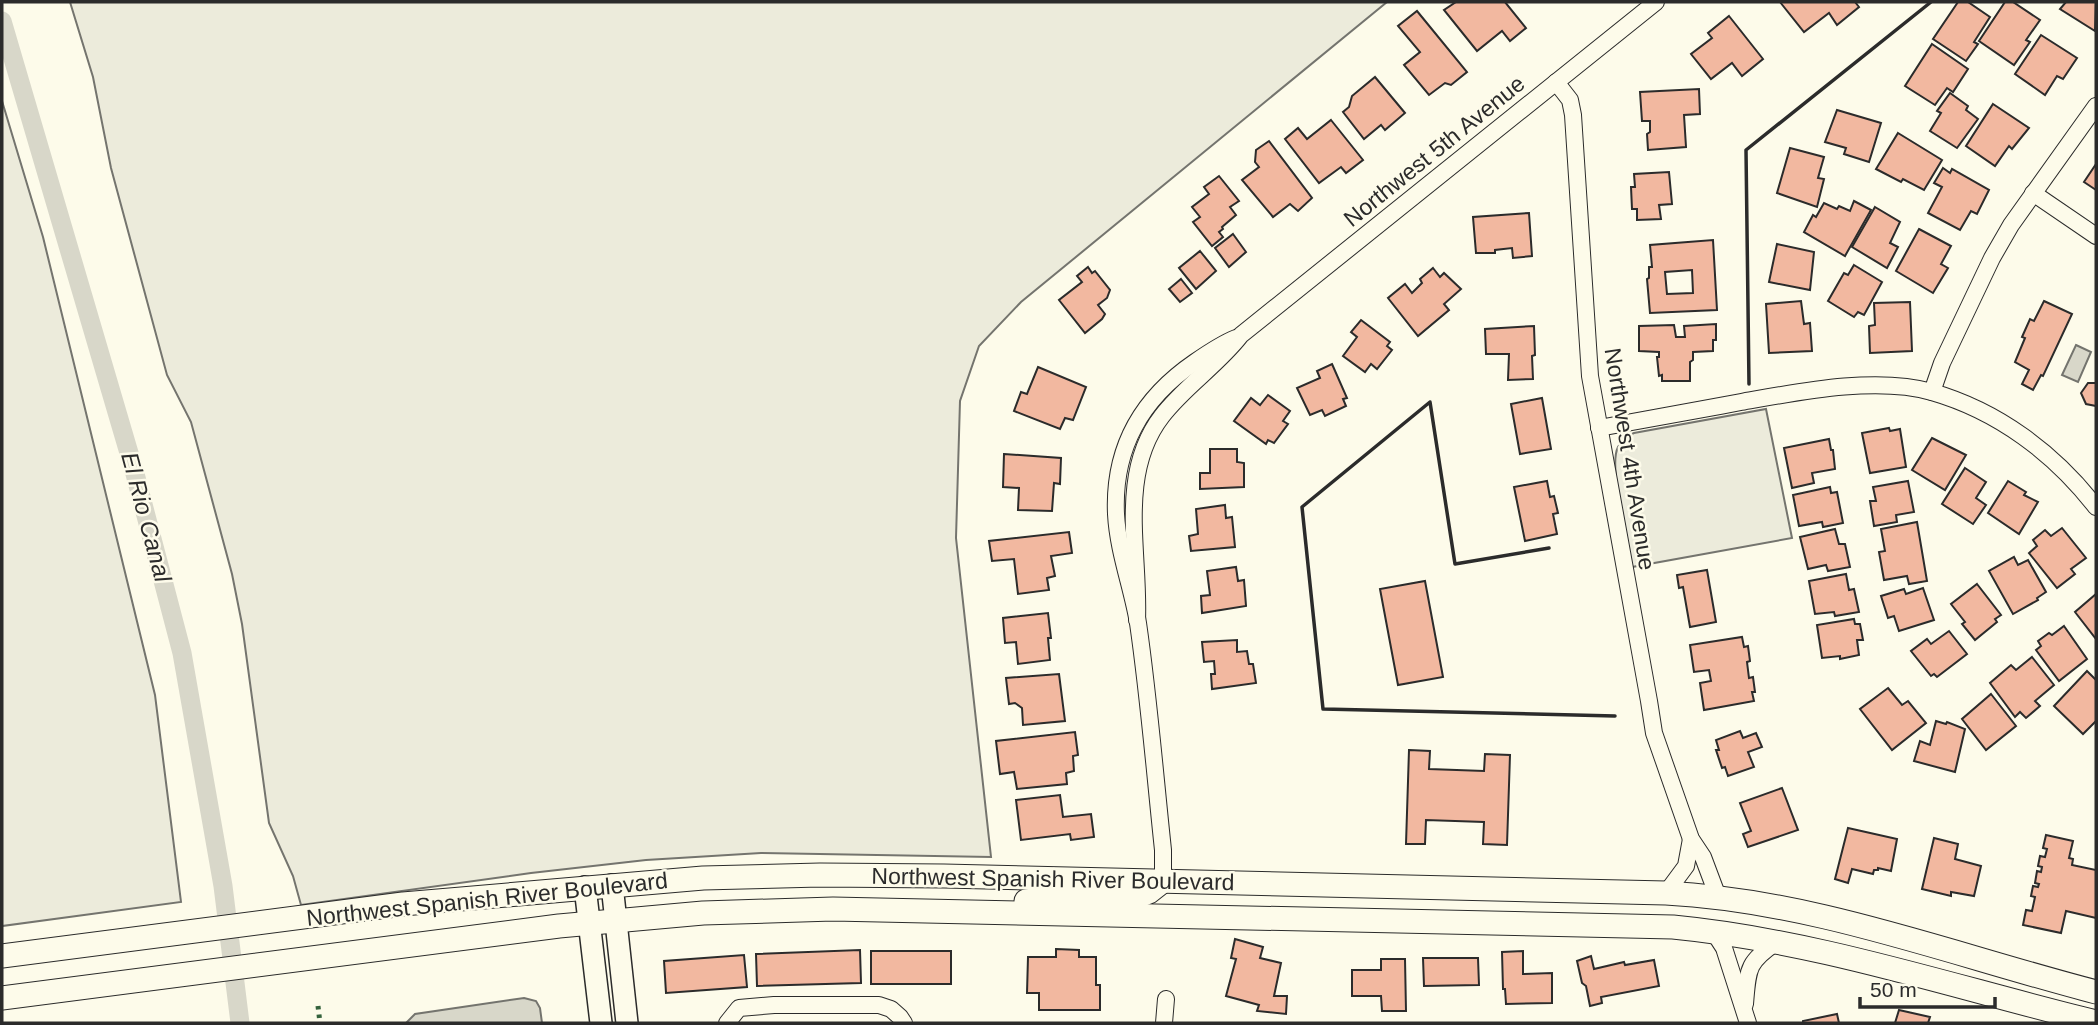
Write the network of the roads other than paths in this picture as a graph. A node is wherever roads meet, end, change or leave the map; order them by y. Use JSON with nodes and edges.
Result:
{"nodes":[{"id":1,"x":1656,"y":2,"type":"edge"},
{"id":2,"x":1556,"y":82,"type":"junction"},
{"id":3,"x":2096,"y":106,"type":"edge"},
{"id":4,"x":2033,"y":193,"type":"junction"},
{"id":5,"x":2096,"y":236,"type":"edge"},
{"id":6,"x":1931,"y":392,"type":"junction"},
{"id":7,"x":1599,"y":428,"type":"junction"},
{"id":8,"x":2096,"y":507,"type":"edge"},
{"id":9,"x":1691,"y":839,"type":"junction"},
{"id":10,"x":1163,"y":881,"type":"junction"},
{"id":11,"x":612,"y":885,"type":"junction"},
{"id":12,"x":585,"y":887,"type":"junction"},
{"id":13,"x":1666,"y":893,"type":"junction"},
{"id":14,"x":1718,"y":897,"type":"junction"},
{"id":15,"x":968,"y":912,"type":"junction"},
{"id":16,"x":615,"y":920,"type":"junction"},
{"id":17,"x":590,"y":923,"type":"junction"},
{"id":18,"x":1713,"y":931,"type":"junction"},
{"id":19,"x":1777,"y":942,"type":"junction"},
{"id":20,"x":2,"y":956,"type":"edge"},
{"id":21,"x":2096,"y":992,"type":"edge"},
{"id":22,"x":2,"y":998,"type":"edge"},
{"id":23,"x":1166,"y":999,"type":"dead end"},
{"id":24,"x":1746,"y":1017,"type":"edge"},
{"id":25,"x":2096,"y":1022,"type":"edge"},
{"id":26,"x":601,"y":1023,"type":"edge"},
{"id":27,"x":627,"y":1023,"type":"edge"},
{"id":28,"x":727,"y":1023,"type":"edge"},
{"id":29,"x":904,"y":1023,"type":"edge"},
{"id":30,"x":1164,"y":1023,"type":"edge"}],
"edges":[{"from":1,"to":2,"type":"street","name":"Northwest 5th Avenue"},
{"from":2,"to":7,"type":"street","name":"Northwest 4th Avenue"},
{"from":2,"to":10,"type":"street","name":"Northwest 5th Avenue"},
{"from":3,"to":4,"type":"street"},
{"from":4,"to":5,"type":"street"},
{"from":4,"to":6,"type":"street"},
{"from":6,"to":7,"type":"street"},
{"from":6,"to":8,"type":"street"},
{"from":7,"to":9,"type":"street","name":"Northwest 4th Avenue"},
{"from":9,"to":13,"type":"street"},
{"from":9,"to":14,"type":"street","name":"Northwest 4th Avenue"},
{"from":10,"to":11,"type":"main road","name":"Northwest Spanish River Boulevard"},
{"from":10,"to":13,"type":"main road","name":"Northwest Spanish River Boulevard"},
{"from":10,"to":15,"type":"main road"},
{"from":11,"to":12,"type":"main road","name":"Northwest Spanish River Boulevard"},
{"from":11,"to":16,"type":"street"},
{"from":12,"to":17,"type":"street"},
{"from":12,"to":20,"type":"main road","name":"Northwest Spanish River Boulevard"},
{"from":13,"to":14,"type":"main road","name":"Northwest Spanish River Boulevard"},
{"from":14,"to":21,"type":"main road","name":"Northwest Spanish River Boulevard"},
{"from":15,"to":16,"type":"main road","name":"Northwest Spanish River Boulevard"},
{"from":15,"to":18,"type":"main road","name":"Northwest Spanish River Boulevard"},
{"from":16,"to":17,"type":"main road","name":"Northwest Spanish River Boulevard"},
{"from":16,"to":27,"type":"street"},
{"from":17,"to":22,"type":"main road","name":"Northwest Spanish River Boulevard"},
{"from":17,"to":26,"type":"street"},
{"from":18,"to":19,"type":"main road","name":"Northwest Spanish River Boulevard"},
{"from":18,"to":24,"type":"street"},
{"from":19,"to":24,"type":"street"},
{"from":19,"to":25,"type":"main road","name":"Northwest Spanish River Boulevard"},
{"from":23,"to":30,"type":"street"},
{"from":28,"to":29,"type":"street"}]}
